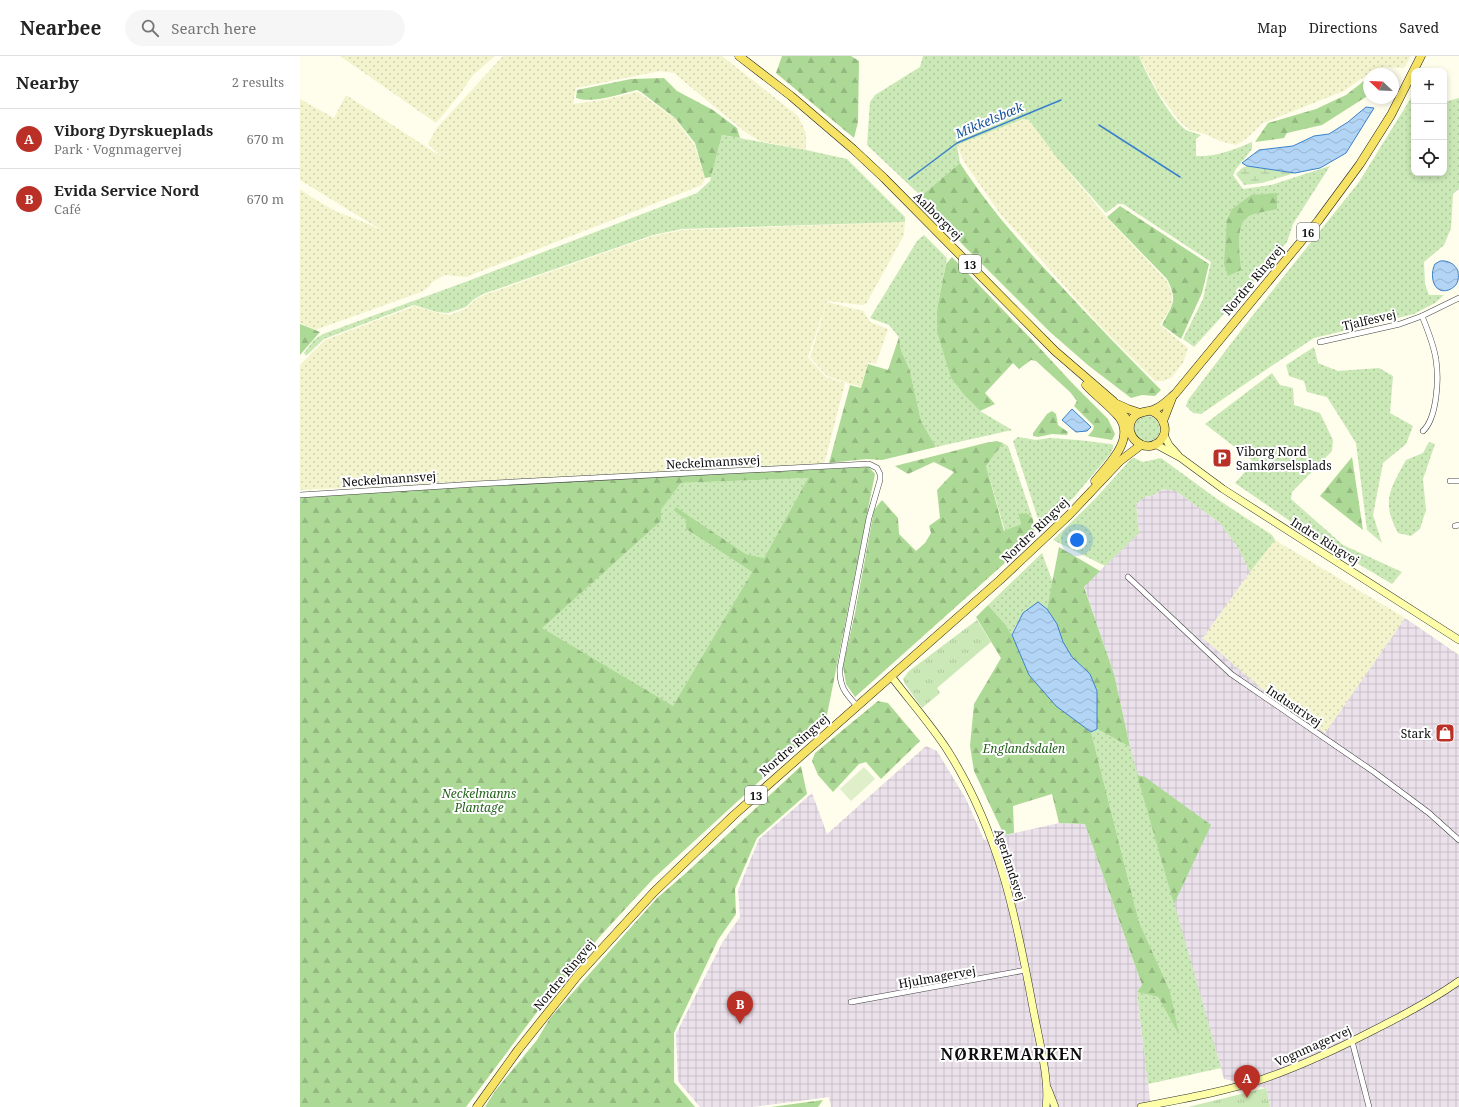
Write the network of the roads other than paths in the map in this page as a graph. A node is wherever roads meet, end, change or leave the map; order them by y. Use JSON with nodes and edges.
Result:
{"nodes":[{"id":1,"x":739,"y":56,"type":"edge"},
{"id":2,"x":1421,"y":56,"type":"edge"},
{"id":3,"x":1459,"y":298,"type":"edge"},
{"id":4,"x":1422,"y":316,"type":"junction"},
{"id":5,"x":1320,"y":342,"type":"dead end"},
{"id":6,"x":1055,"y":351,"type":"junction"},
{"id":7,"x":1174,"y":394,"type":"junction"},
{"id":8,"x":1113,"y":401,"type":"junction"},
{"id":9,"x":1151,"y":411,"type":"junction"},
{"id":10,"x":1140,"y":413,"type":"junction"},
{"id":11,"x":1163,"y":421,"type":"junction"},
{"id":12,"x":1130,"y":424,"type":"junction"},
{"id":13,"x":1423,"y":431,"type":"dead end"},
{"id":14,"x":1164,"y":435,"type":"junction"},
{"id":15,"x":1132,"y":437,"type":"junction"},
{"id":16,"x":1155,"y":444,"type":"junction"},
{"id":17,"x":1141,"y":445,"type":"junction"},
{"id":18,"x":1181,"y":458,"type":"junction"},
{"id":19,"x":1120,"y":460,"type":"junction"},
{"id":20,"x":1450,"y":481,"type":"dead end"},
{"id":21,"x":1459,"y":481,"type":"edge"},
{"id":22,"x":300,"y":495,"type":"edge"},
{"id":23,"x":1069,"y":515,"type":"junction"},
{"id":24,"x":1128,"y":577,"type":"dead end"},
{"id":25,"x":1459,"y":640,"type":"edge"},
{"id":26,"x":891,"y":676,"type":"junction"},
{"id":27,"x":857,"y":706,"type":"junction"},
{"id":28,"x":1459,"y":840,"type":"edge"},
{"id":29,"x":1026,"y":970,"type":"junction"},
{"id":30,"x":1459,"y":981,"type":"edge"},
{"id":31,"x":851,"y":1002,"type":"dead end"},
{"id":32,"x":1352,"y":1041,"type":"junction"},
{"id":33,"x":1047,"y":1085,"type":"junction"},
{"id":34,"x":477,"y":1107,"type":"edge"},
{"id":35,"x":1046,"y":1107,"type":"edge"},
{"id":36,"x":1055,"y":1107,"type":"edge"},
{"id":37,"x":1142,"y":1107,"type":"edge"},
{"id":38,"x":1369,"y":1107,"type":"edge"}],
"edges":[{"from":1,"to":6,"type":"main road","name":"Aalborgvej","number":"13"},
{"from":2,"to":7,"type":"main road","name":"Nordre Ringvej","number":"16"},
{"from":3,"to":4,"type":"street","name":"Tjalfesvej"},
{"from":4,"to":5,"type":"street","name":"Tjalfesvej"},
{"from":4,"to":13,"type":"street"},
{"from":6,"to":8,"type":"main road","name":"Aalborgvej","number":"13"},
{"from":6,"to":23,"type":"main road","number":"13"},
{"from":7,"to":9,"type":"main road","name":"Nordre Ringvej","number":"16"},
{"from":7,"to":11,"type":"main road","name":"Nordre Ringvej","number":"16"},
{"from":8,"to":10,"type":"main road","name":"Aalborgvej","number":"13"},
{"from":8,"to":12,"type":"main road","name":"Aalborgvej"},
{"from":9,"to":10,"type":"main road"},
{"from":9,"to":11,"type":"main road"},
{"from":10,"to":12,"type":"main road"},
{"from":11,"to":14,"type":"main road"},
{"from":12,"to":15,"type":"main road"},
{"from":14,"to":16,"type":"main road"},
{"from":14,"to":18,"type":"street","name":"Indre Ringvej"},
{"from":15,"to":17,"type":"main road"},
{"from":15,"to":19,"type":"main road","name":"Nordre Ringvej"},
{"from":16,"to":17,"type":"main road"},
{"from":16,"to":18,"type":"street","name":"Indre Ringvej"},
{"from":17,"to":19,"type":"main road","name":"Nordre Ringvej","number":"13"},
{"from":18,"to":25,"type":"street","name":"Indre Ringvej"},
{"from":19,"to":23,"type":"main road","name":"Nordre Ringvej","number":"13"},
{"from":20,"to":21,"type":"street"},
{"from":22,"to":27,"type":"street","name":"Neckelmannsvej"},
{"from":23,"to":26,"type":"main road","name":"Nordre Ringvej","number":"13"},
{"from":24,"to":28,"type":"street","name":"Industrivej"},
{"from":26,"to":27,"type":"main road","name":"Nordre Ringvej","number":"13"},
{"from":26,"to":29,"type":"street","name":"Agerlandsvej"},
{"from":27,"to":34,"type":"main road","name":"Nordre Ringvej","number":"13"},
{"from":29,"to":31,"type":"street","name":"Hjulmagervej"},
{"from":29,"to":33,"type":"street","name":"Agerlandsvej"},
{"from":30,"to":32,"type":"street","name":"Vognmagervej"},
{"from":32,"to":37,"type":"street","name":"Vognmagervej"},
{"from":32,"to":38,"type":"street"},
{"from":33,"to":35,"type":"street","name":"Agerlandsvej"},
{"from":33,"to":36,"type":"street","name":"Agerlandsvej"}]}
